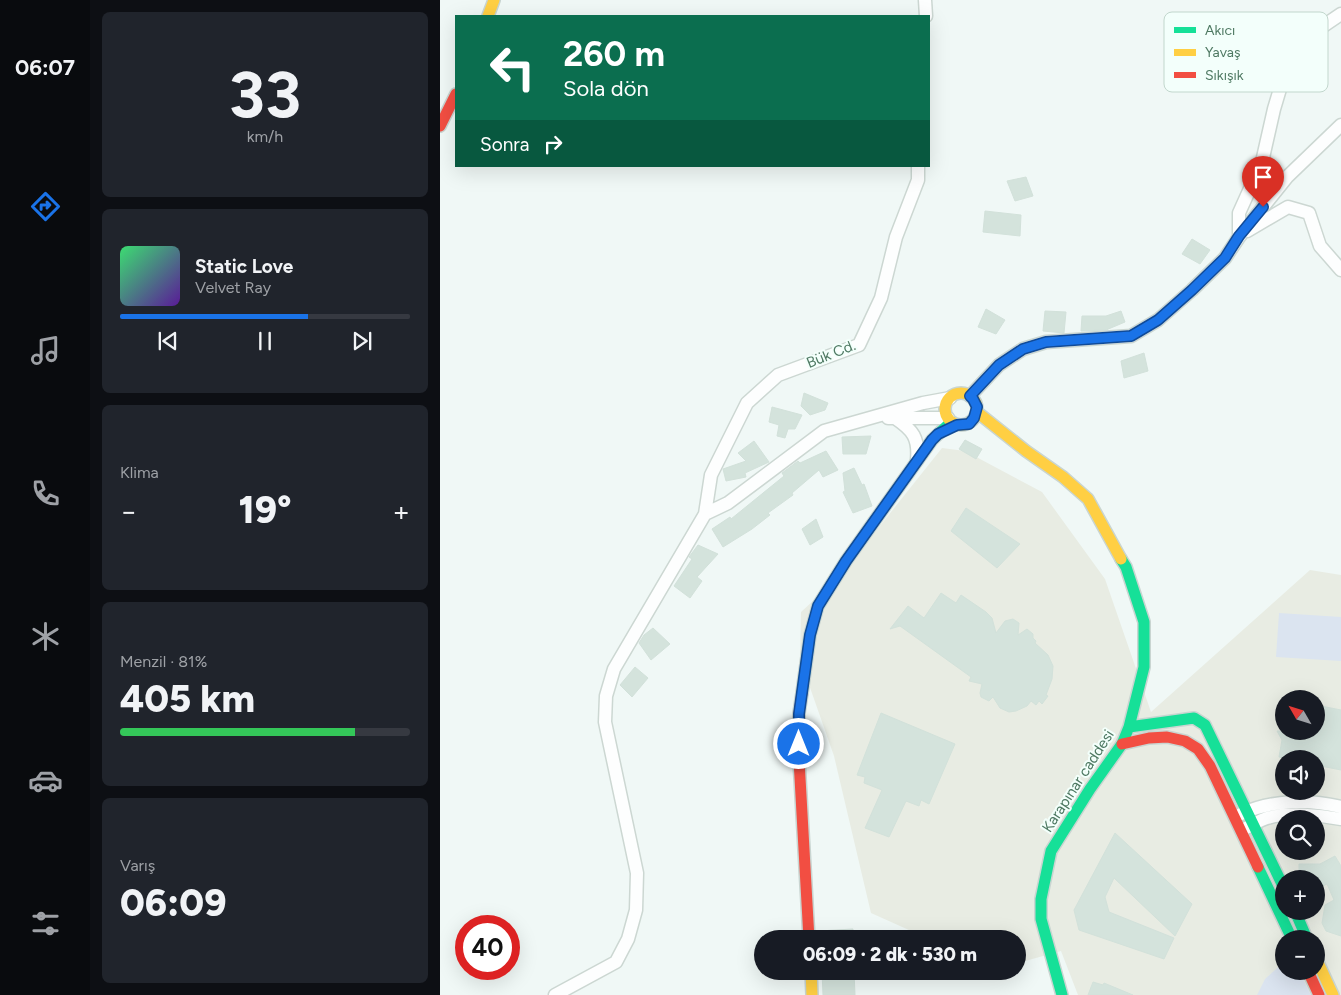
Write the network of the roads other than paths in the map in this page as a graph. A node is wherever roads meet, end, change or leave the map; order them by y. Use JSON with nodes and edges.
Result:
{"nodes":[{"id":1,"x":494,"y":0,"type":"edge"},
{"id":2,"x":925,"y":0,"type":"edge"},
{"id":3,"x":1341,"y":14,"type":"edge"},
{"id":4,"x":488,"y":15,"type":"edge"},
{"id":5,"x":926,"y":15,"type":"edge"},
{"id":6,"x":1328,"y":23,"type":"edge"},
{"id":7,"x":1279,"y":92,"type":"edge"},
{"id":8,"x":455,"y":96,"type":"edge"},
{"id":9,"x":440,"y":126,"type":"edge"},
{"id":10,"x":1341,"y":126,"type":"edge"},
{"id":11,"x":918,"y":167,"type":"edge"},
{"id":12,"x":1239,"y":236,"type":"junction"},
{"id":13,"x":1341,"y":270,"type":"edge"},
{"id":14,"x":970,"y":396,"type":"junction"},
{"id":15,"x":950,"y":398,"type":"junction"},
{"id":16,"x":977,"y":412,"type":"junction"},
{"id":17,"x":870,"y":418,"type":"junction"},
{"id":18,"x":895,"y":418,"type":"junction"},
{"id":19,"x":952,"y":421,"type":"junction"},
{"id":20,"x":969,"y":424,"type":"junction"},
{"id":21,"x":1026,"y":451,"type":"junction"},
{"id":22,"x":917,"y":460,"type":"junction"},
{"id":23,"x":705,"y":514,"type":"junction"},
{"id":24,"x":1128,"y":727,"type":"junction"},
{"id":25,"x":1122,"y":744,"type":"junction"},
{"id":26,"x":1341,"y":807,"type":"edge"},
{"id":27,"x":1241,"y":814,"type":"junction"},
{"id":28,"x":1341,"y":819,"type":"edge"},
{"id":29,"x":1254,"y":824,"type":"junction"},
{"id":30,"x":1241,"y":831,"type":"junction"},
{"id":31,"x":1276,"y":870,"type":"edge"},
{"id":32,"x":809,"y":930,"type":"edge"},
{"id":33,"x":1288,"y":930,"type":"edge"},
{"id":34,"x":1325,"y":978,"type":"edge"},
{"id":35,"x":811,"y":980,"type":"edge"},
{"id":36,"x":1312,"y":980,"type":"edge"},
{"id":37,"x":555,"y":995,"type":"edge"},
{"id":38,"x":812,"y":995,"type":"edge"},
{"id":39,"x":1062,"y":995,"type":"edge"},
{"id":40,"x":1319,"y":995,"type":"edge"},
{"id":41,"x":1333,"y":995,"type":"edge"}],
"edges":[{"from":1,"to":4,"type":"street"},
{"from":2,"to":5,"type":"street"},
{"from":3,"to":6,"type":"street"},
{"from":7,"to":12,"type":"street"},
{"from":8,"to":9,"type":"street"},
{"from":10,"to":12,"type":"street"},
{"from":11,"to":23,"type":"street","name":"Bük Cd."},
{"from":12,"to":13,"type":"street"},
{"from":12,"to":14,"type":"street"},
{"from":14,"to":15,"type":"street"},
{"from":14,"to":16,"type":"street"},
{"from":15,"to":17,"type":"street"},
{"from":15,"to":19,"type":"street"},
{"from":16,"to":20,"type":"street"},
{"from":16,"to":21,"type":"street","name":"Karapınar caddesi"},
{"from":17,"to":18,"type":"street"},
{"from":17,"to":23,"type":"street"},
{"from":18,"to":19,"type":"street"},
{"from":18,"to":22,"type":"street"},
{"from":19,"to":20,"type":"street"},
{"from":19,"to":22,"type":"street"},
{"from":20,"to":21,"type":"street","name":"Karapınar caddesi"},
{"from":21,"to":24,"type":"street","name":"Karapınar caddesi"},
{"from":22,"to":32,"type":"street"},
{"from":23,"to":37,"type":"street"},
{"from":24,"to":25,"type":"street","name":"Karapınar caddesi"},
{"from":24,"to":27,"type":"street"},
{"from":25,"to":27,"type":"street"},
{"from":25,"to":39,"type":"street","name":"Karapınar caddesi"},
{"from":26,"to":27,"type":"street"},
{"from":27,"to":29,"type":"street"},
{"from":27,"to":30,"type":"street"},
{"from":28,"to":29,"type":"street"},
{"from":29,"to":30,"type":"street"},
{"from":29,"to":31,"type":"street"},
{"from":30,"to":33,"type":"street"},
{"from":34,"to":41,"type":"street"},
{"from":35,"to":38,"type":"street"},
{"from":36,"to":40,"type":"street"}]}
